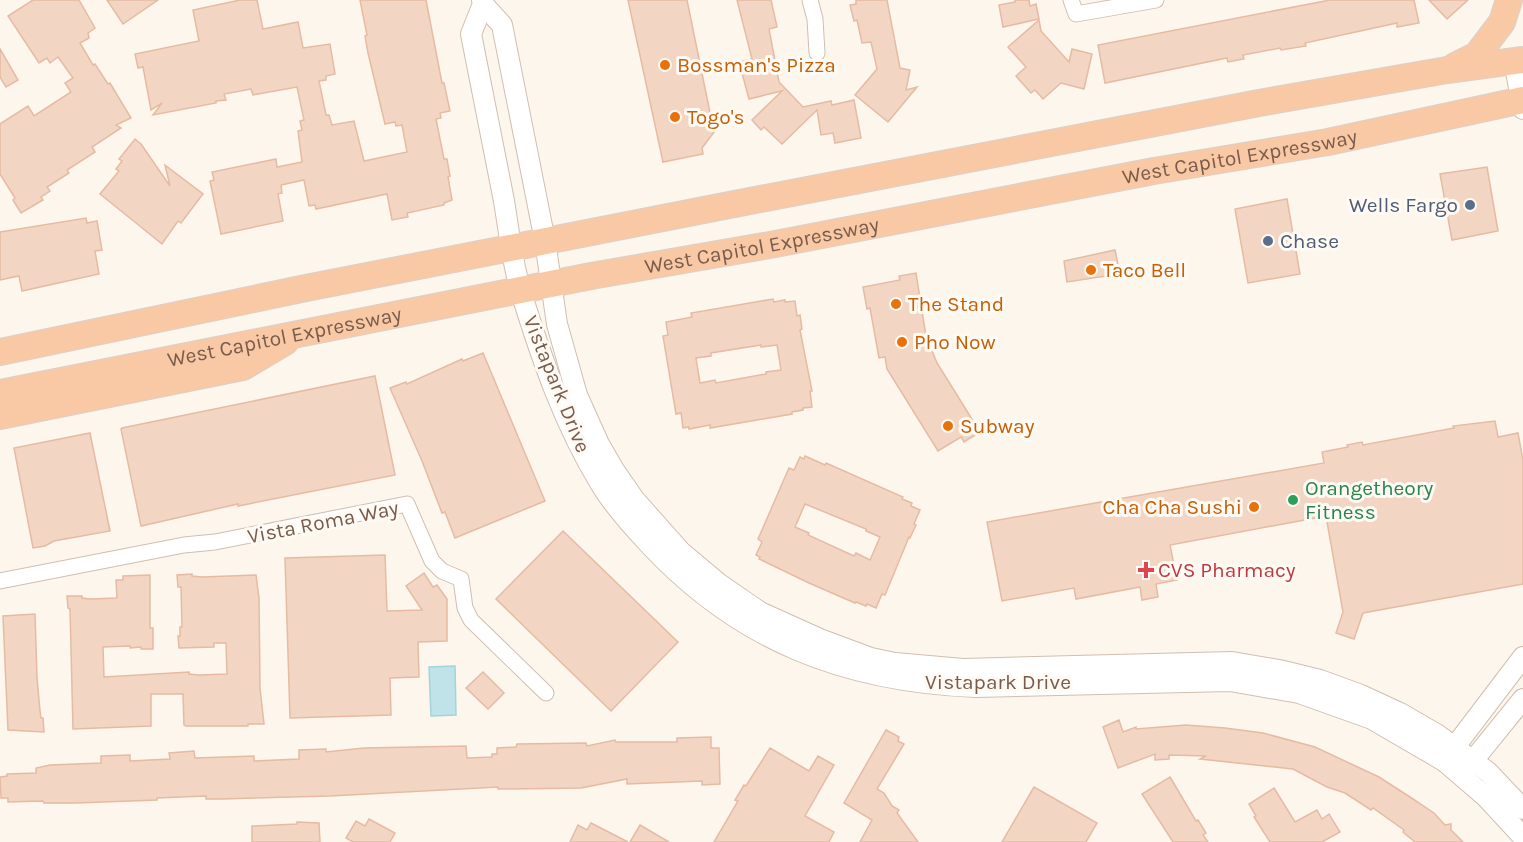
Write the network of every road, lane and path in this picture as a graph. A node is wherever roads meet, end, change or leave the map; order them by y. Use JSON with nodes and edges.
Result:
{"nodes":[{"id":1,"x":810,"y":0,"type":"edge"},
{"id":2,"x":1071,"y":0,"type":"edge"},
{"id":3,"x":1155,"y":0,"type":"edge"},
{"id":4,"x":1509,"y":0,"type":"edge"},
{"id":5,"x":483,"y":2,"type":"edge"},
{"id":6,"x":817,"y":54,"type":"dead end"},
{"id":7,"x":1519,"y":60,"type":"edge"},
{"id":8,"x":1447,"y":70,"type":"junction"},
{"id":9,"x":1522,"y":103,"type":"edge"},
{"id":10,"x":545,"y":242,"type":"junction"},
{"id":11,"x":512,"y":248,"type":"junction"},
{"id":12,"x":551,"y":284,"type":"junction"},
{"id":13,"x":521,"y":290,"type":"junction"},
{"id":14,"x":301,"y":333,"type":"junction"},
{"id":15,"x":0,"y":352,"type":"edge"},
{"id":16,"x":0,"y":393,"type":"edge"},
{"id":17,"x":0,"y":416,"type":"edge"},
{"id":18,"x":0,"y":581,"type":"edge"},
{"id":19,"x":1523,"y":657,"type":"edge"},
{"id":20,"x":546,"y":693,"type":"dead end"},
{"id":21,"x":1523,"y":699,"type":"edge"},
{"id":22,"x":1450,"y":754,"type":"junction"},
{"id":23,"x":1467,"y":767,"type":"junction"},
{"id":24,"x":1523,"y":809,"type":"edge"},
{"id":25,"x":1523,"y":837,"type":"edge"}],
"edges":[{"from":1,"to":6,"type":"street"},
{"from":2,"to":3,"type":"street"},
{"from":4,"to":8,"type":"highway"},
{"from":5,"to":10,"type":"street","name":"Vistapark Drive"},
{"from":5,"to":11,"type":"street","name":"Vistapark Drive"},
{"from":7,"to":8,"type":"highway","name":"West Capitol Expressway"},
{"from":7,"to":9,"type":"street"},
{"from":8,"to":10,"type":"highway","name":"West Capitol Expressway"},
{"from":9,"to":12,"type":"highway","name":"West Capitol Expressway"},
{"from":10,"to":11,"type":"highway","name":"West Capitol Expressway"},
{"from":10,"to":12,"type":"street","name":"Vistapark Drive"},
{"from":11,"to":13,"type":"street","name":"Vistapark Drive"},
{"from":11,"to":15,"type":"highway","name":"West Capitol Expressway"},
{"from":12,"to":13,"type":"highway","name":"West Capitol Expressway"},
{"from":12,"to":22,"type":"street","name":"Vistapark Drive"},
{"from":13,"to":14,"type":"highway","name":"West Capitol Expressway"},
{"from":13,"to":22,"type":"street","name":"Vistapark Drive"},
{"from":14,"to":16,"type":"highway","name":"West Capitol Expressway"},
{"from":14,"to":17,"type":"highway"},
{"from":18,"to":20,"type":"street","name":"Vista Roma Way"},
{"from":19,"to":22,"type":"street"},
{"from":21,"to":23,"type":"street"},
{"from":22,"to":23,"type":"street","name":"Vistapark Drive"},
{"from":23,"to":24,"type":"street","name":"Vistapark Drive"},
{"from":23,"to":25,"type":"street","name":"Vistapark Drive"}]}
